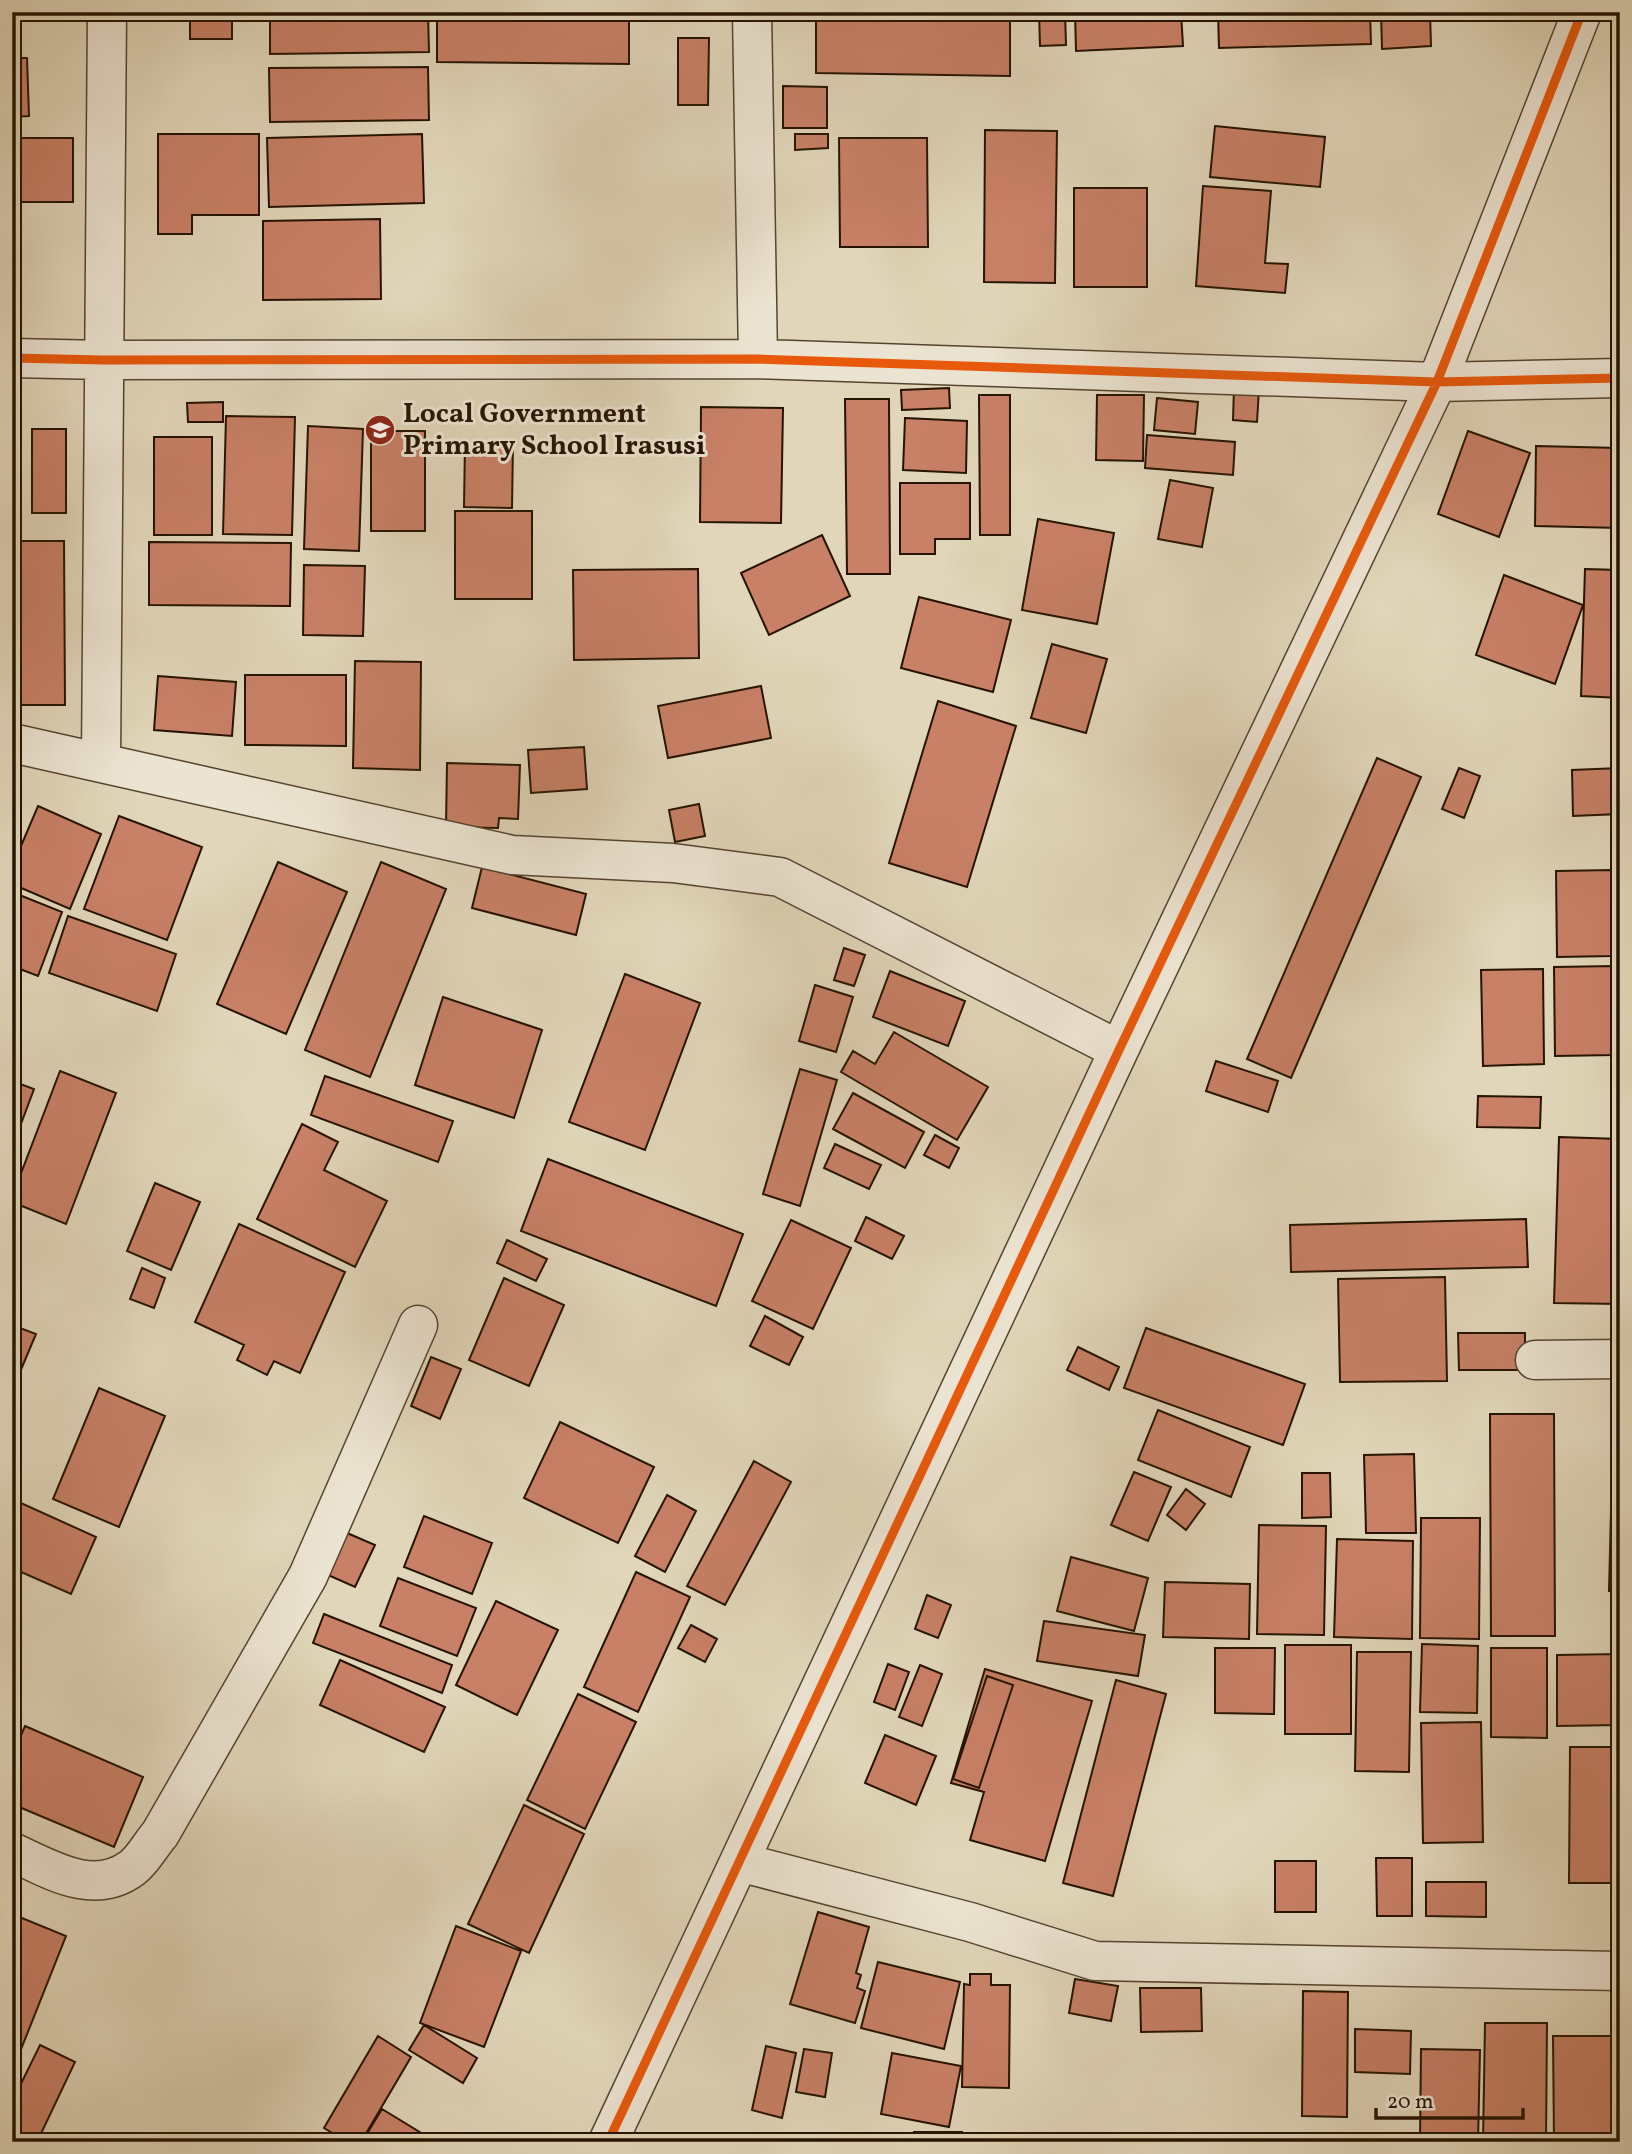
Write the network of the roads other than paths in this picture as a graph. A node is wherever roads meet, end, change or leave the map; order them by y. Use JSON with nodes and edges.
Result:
{"nodes":[{"id":1,"x":107,"y":12,"type":"edge"},
{"id":2,"x":752,"y":12,"type":"edge"},
{"id":3,"x":1582,"y":12,"type":"edge"},
{"id":4,"x":12,"y":358,"type":"edge"},
{"id":5,"x":758,"y":359,"type":"junction"},
{"id":6,"x":104,"y":360,"type":"junction"},
{"id":7,"x":1620,"y":378,"type":"edge"},
{"id":8,"x":1437,"y":382,"type":"junction"},
{"id":9,"x":12,"y":743,"type":"edge"},
{"id":10,"x":101,"y":761,"type":"junction"},
{"id":11,"x":1119,"y":1050,"type":"junction"},
{"id":12,"x":418,"y":1325,"type":"dead end"},
{"id":13,"x":1620,"y":1359,"type":"edge"},
{"id":14,"x":1535,"y":1360,"type":"dead end"},
{"id":15,"x":12,"y":1852,"type":"edge"},
{"id":16,"x":738,"y":1862,"type":"junction"},
{"id":17,"x":1620,"y":1971,"type":"edge"},
{"id":18,"x":608,"y":2142,"type":"edge"}],
"edges":[{"from":1,"to":6,"type":"street"},
{"from":2,"to":5,"type":"street"},
{"from":3,"to":8,"type":"street"},
{"from":4,"to":6,"type":"street"},
{"from":5,"to":6,"type":"street"},
{"from":5,"to":8,"type":"street"},
{"from":6,"to":10,"type":"street"},
{"from":7,"to":8,"type":"street"},
{"from":8,"to":11,"type":"street"},
{"from":9,"to":10,"type":"street"},
{"from":10,"to":11,"type":"street"},
{"from":11,"to":16,"type":"street"},
{"from":12,"to":15,"type":"street"},
{"from":13,"to":14,"type":"street"},
{"from":16,"to":17,"type":"street"},
{"from":16,"to":18,"type":"street"}]}
